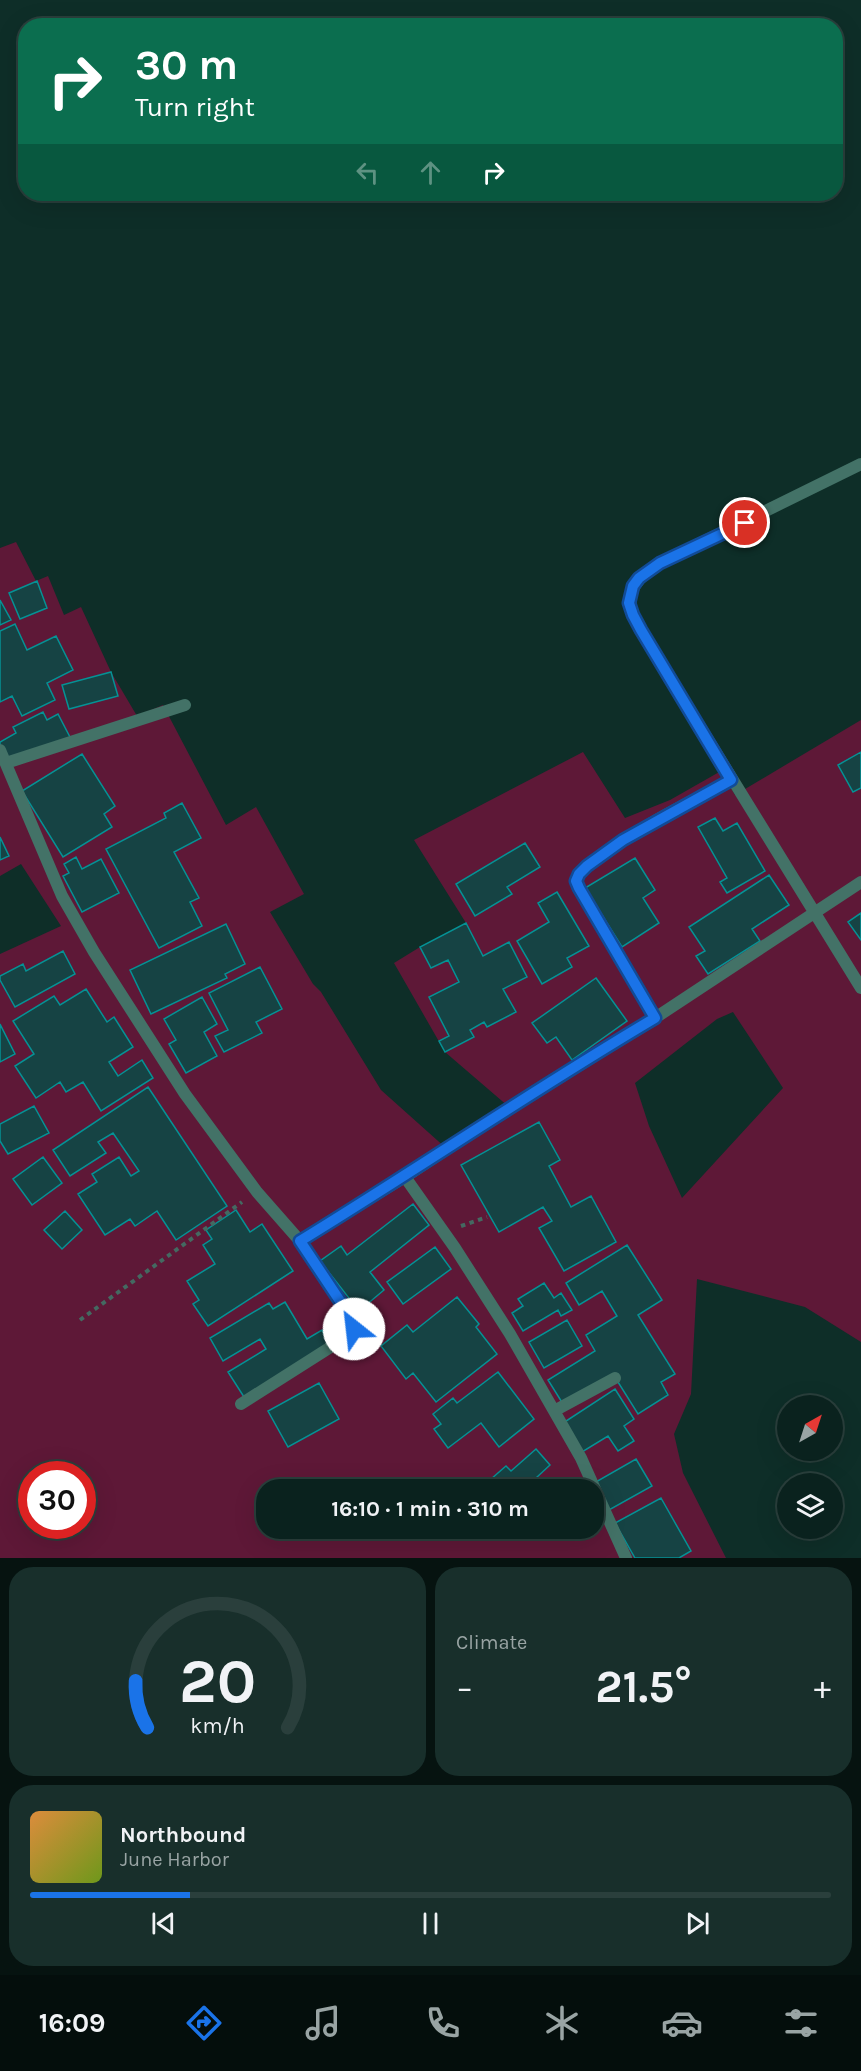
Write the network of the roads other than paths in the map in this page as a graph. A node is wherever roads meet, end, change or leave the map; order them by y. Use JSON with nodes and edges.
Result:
{"nodes":[{"id":1,"x":861,"y":464,"type":"edge"},
{"id":2,"x":185,"y":705,"type":"dead end"},
{"id":3,"x":0,"y":750,"type":"edge"},
{"id":4,"x":6,"y":763,"type":"junction"},
{"id":5,"x":731,"y":780,"type":"junction"},
{"id":6,"x":861,"y":882,"type":"edge"},
{"id":7,"x":814,"y":912,"type":"junction"},
{"id":8,"x":861,"y":988,"type":"edge"},
{"id":9,"x":655,"y":1018,"type":"junction"},
{"id":10,"x":405,"y":1177,"type":"junction"},
{"id":11,"x":300,"y":1241,"type":"junction"},
{"id":12,"x":615,"y":1378,"type":"dead end"},
{"id":13,"x":241,"y":1404,"type":"dead end"},
{"id":14,"x":554,"y":1412,"type":"junction"},
{"id":15,"x":626,"y":1558,"type":"edge"}],
"edges":[{"from":1,"to":5,"type":"street"},
{"from":2,"to":4,"type":"street"},
{"from":3,"to":4,"type":"street"},
{"from":4,"to":11,"type":"street"},
{"from":5,"to":7,"type":"street"},
{"from":5,"to":9,"type":"street"},
{"from":6,"to":7,"type":"street"},
{"from":7,"to":8,"type":"street"},
{"from":7,"to":9,"type":"street"},
{"from":9,"to":10,"type":"street"},
{"from":10,"to":11,"type":"street"},
{"from":10,"to":14,"type":"street"},
{"from":11,"to":13,"type":"street"},
{"from":12,"to":14,"type":"street"},
{"from":14,"to":15,"type":"street"}]}
